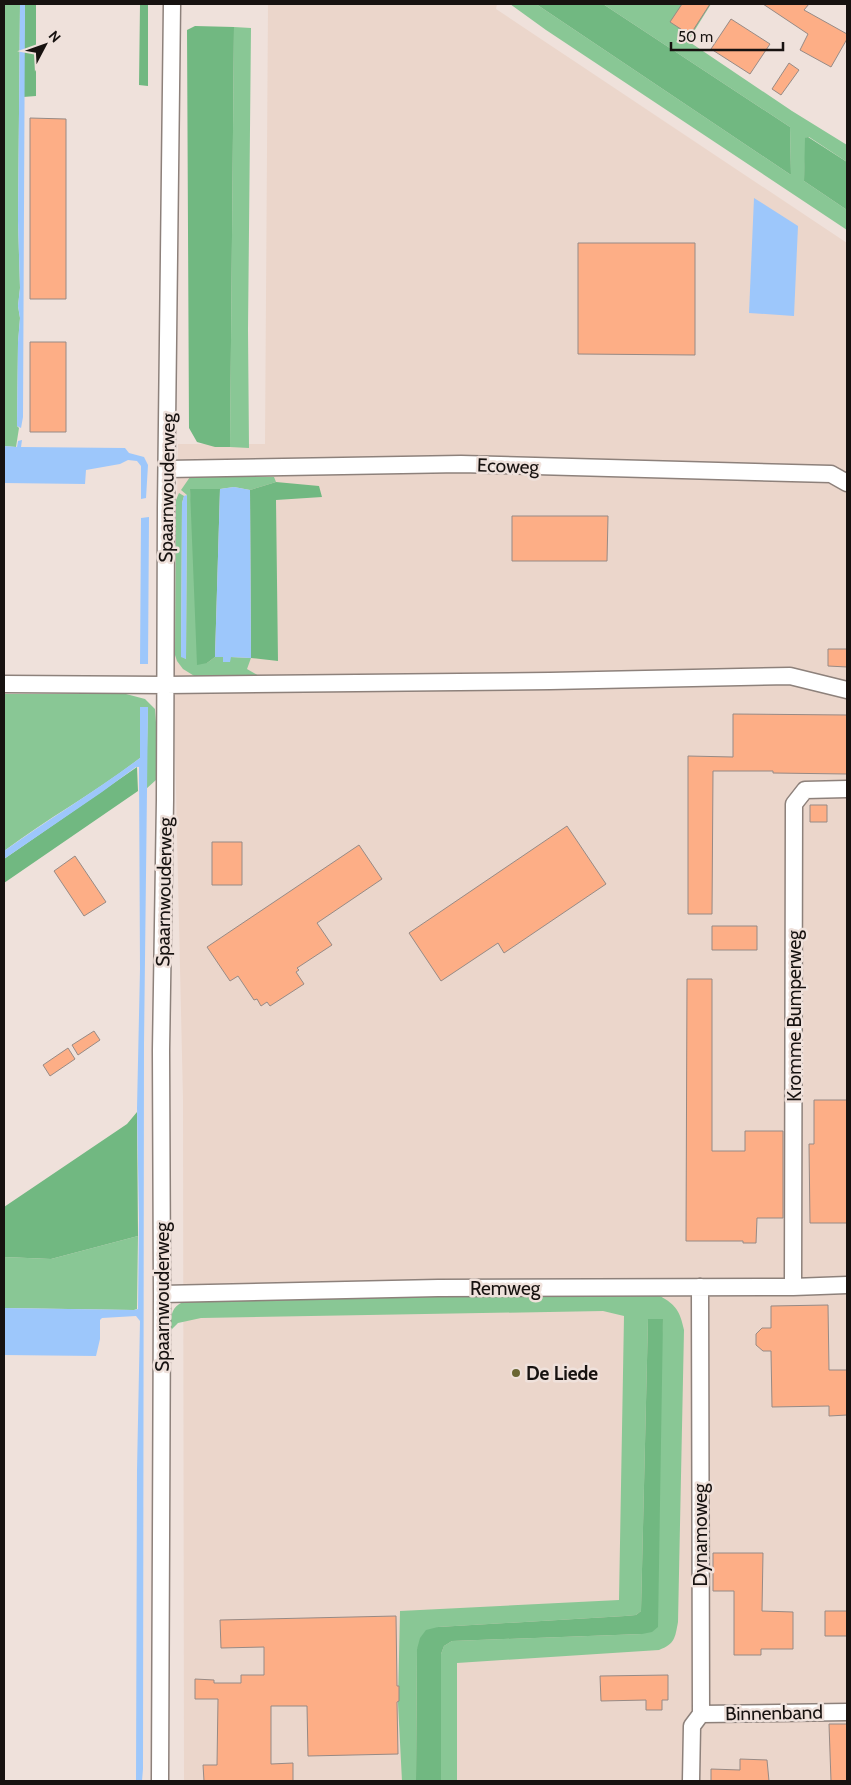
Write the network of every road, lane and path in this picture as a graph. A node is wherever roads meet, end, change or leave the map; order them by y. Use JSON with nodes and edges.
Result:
{"nodes":[{"id":1,"x":172,"y":4,"type":"edge"},
{"id":2,"x":167,"y":468,"type":"junction"},
{"id":3,"x":847,"y":483,"type":"edge"},
{"id":4,"x":4,"y":684,"type":"edge"},
{"id":5,"x":166,"y":685,"type":"junction"},
{"id":6,"x":847,"y":690,"type":"edge"},
{"id":7,"x":847,"y":789,"type":"edge"},
{"id":8,"x":847,"y":1285,"type":"edge"},
{"id":9,"x":700,"y":1286,"type":"junction"},
{"id":10,"x":793,"y":1287,"type":"junction"},
{"id":11,"x":162,"y":1294,"type":"junction"},
{"id":12,"x":847,"y":1712,"type":"edge"},
{"id":13,"x":701,"y":1714,"type":"junction"},
{"id":14,"x":160,"y":1781,"type":"edge"},
{"id":15,"x":691,"y":1781,"type":"edge"}],
"edges":[{"from":1,"to":2,"type":"street","name":"Spaarnwouderweg"},
{"from":2,"to":3,"type":"street","name":"Ecoweg"},
{"from":2,"to":5,"type":"street","name":"Spaarnwouderweg"},
{"from":4,"to":5,"type":"street"},
{"from":5,"to":6,"type":"street"},
{"from":5,"to":11,"type":"street","name":"Spaarnwouderweg"},
{"from":7,"to":10,"type":"street","name":"Kromme Bumperweg"},
{"from":8,"to":10,"type":"street","name":"Remweg"},
{"from":9,"to":10,"type":"street","name":"Remweg"},
{"from":9,"to":11,"type":"street","name":"Remweg"},
{"from":9,"to":13,"type":"street","name":"Dynamoweg"},
{"from":11,"to":14,"type":"street","name":"Spaarnwouderweg"},
{"from":12,"to":13,"type":"street","name":"Binnenband"},
{"from":13,"to":15,"type":"street","name":"Dynamoweg"}]}
